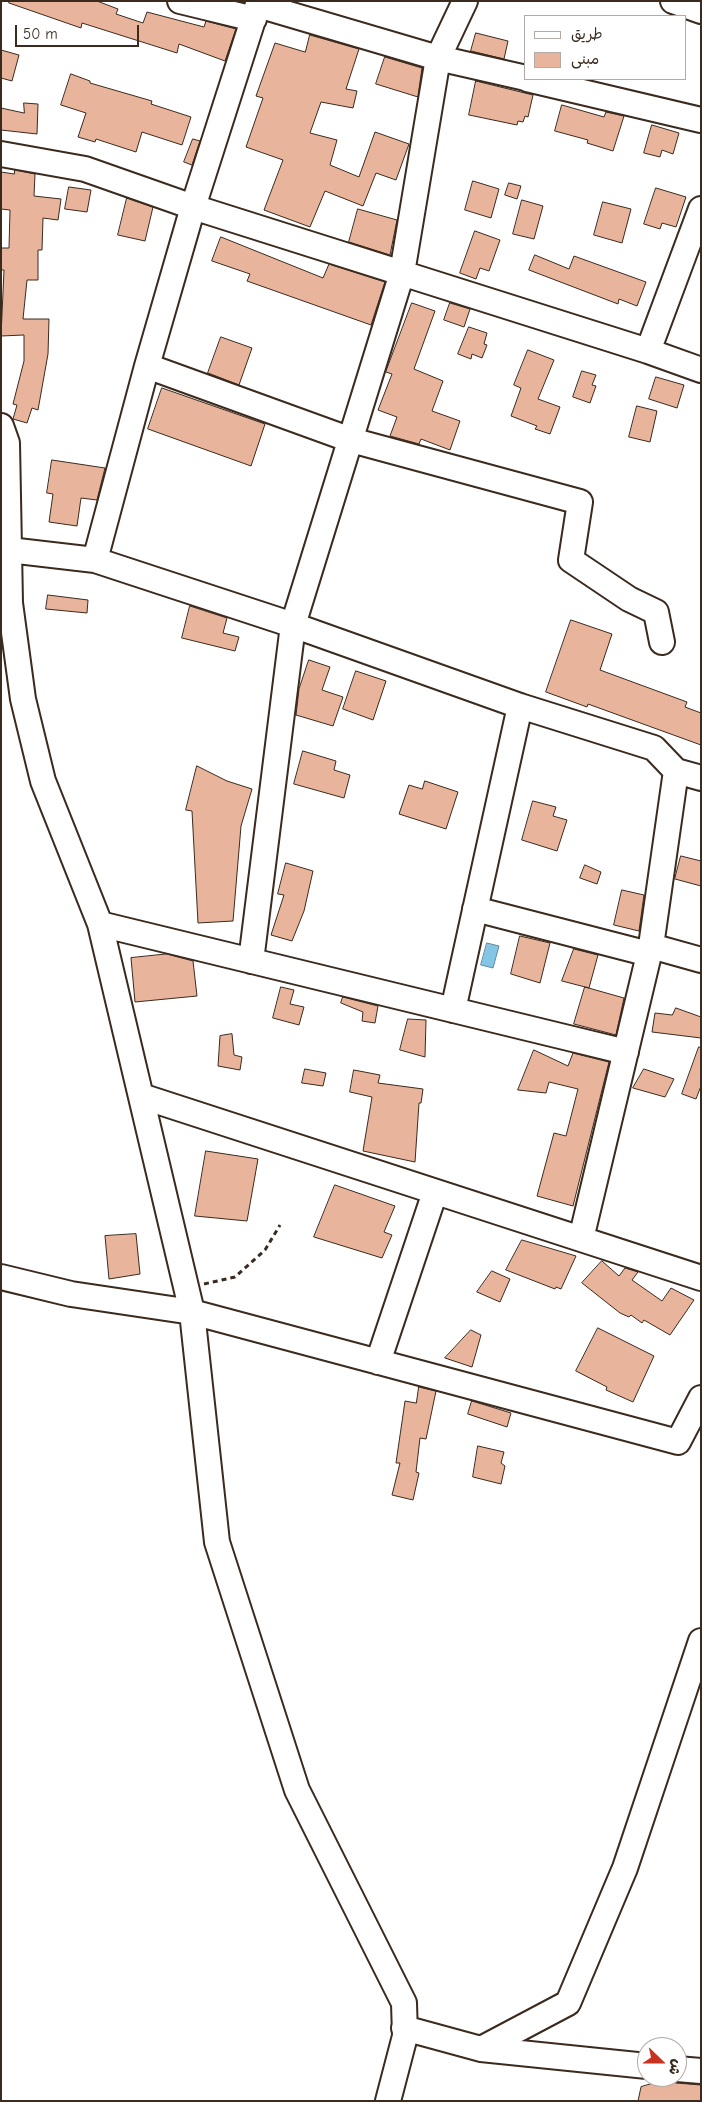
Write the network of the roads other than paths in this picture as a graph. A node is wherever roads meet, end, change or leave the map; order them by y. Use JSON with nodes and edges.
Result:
{"nodes":[{"id":1,"x":180,"y":1,"type":"edge"},
{"id":2,"x":465,"y":1,"type":"edge"},
{"id":3,"x":672,"y":1,"type":"edge"},
{"id":4,"x":257,"y":8,"type":"edge"},
{"id":5,"x":701,"y":11,"type":"edge"},
{"id":6,"x":438,"y":58,"type":"junction"},
{"id":7,"x":524,"y":79,"type":"edge"},
{"id":8,"x":530,"y":80,"type":"edge"},
{"id":9,"x":701,"y":120,"type":"edge"},
{"id":10,"x":1,"y":154,"type":"edge"},
{"id":11,"x":193,"y":207,"type":"junction"},
{"id":12,"x":701,"y":208,"type":"edge"},
{"id":13,"x":402,"y":273,"type":"junction"},
{"id":14,"x":648,"y":351,"type":"junction"},
{"id":15,"x":147,"y":366,"type":"junction"},
{"id":16,"x":701,"y":370,"type":"edge"},
{"id":17,"x":1,"y":426,"type":"edge"},
{"id":18,"x":351,"y":440,"type":"junction"},
{"id":19,"x":9,"y":550,"type":"junction"},
{"id":20,"x":95,"y":560,"type":"junction"},
{"id":21,"x":293,"y":625,"type":"junction"},
{"id":22,"x":662,"y":642,"type":"dead end"},
{"id":23,"x":520,"y":706,"type":"junction"},
{"id":24,"x":676,"y":771,"type":"junction"},
{"id":25,"x":701,"y":778,"type":"edge"},
{"id":26,"x":475,"y":909,"type":"junction"},
{"id":27,"x":100,"y":924,"type":"junction"},
{"id":28,"x":651,"y":950,"type":"junction"},
{"id":29,"x":701,"y":960,"type":"edge"},
{"id":30,"x":251,"y":961,"type":"junction"},
{"id":31,"x":453,"y":1010,"type":"junction"},
{"id":32,"x":626,"y":1052,"type":"junction"},
{"id":33,"x":141,"y":1096,"type":"junction"},
{"id":34,"x":435,"y":1192,"type":"junction"},
{"id":35,"x":581,"y":1239,"type":"junction"},
{"id":36,"x":1,"y":1277,"type":"edge"},
{"id":37,"x":701,"y":1278,"type":"edge"},
{"id":38,"x":192,"y":1312,"type":"junction"},
{"id":39,"x":378,"y":1362,"type":"junction"},
{"id":40,"x":701,"y":1398,"type":"edge"},
{"id":41,"x":701,"y":1641,"type":"edge"},
{"id":42,"x":404,"y":2028,"type":"junction"},
{"id":43,"x":481,"y":2049,"type":"junction"},
{"id":44,"x":637,"y":2065,"type":"edge"},
{"id":45,"x":687,"y":2070,"type":"edge"},
{"id":46,"x":701,"y":2071,"type":"edge"},
{"id":47,"x":388,"y":2101,"type":"edge"}],
"edges":[{"from":1,"to":4,"type":"street"},
{"from":2,"to":6,"type":"street"},
{"from":3,"to":5,"type":"street"},
{"from":4,"to":6,"type":"street"},
{"from":4,"to":11,"type":"street"},
{"from":6,"to":7,"type":"street"},
{"from":6,"to":13,"type":"street"},
{"from":8,"to":9,"type":"street"},
{"from":10,"to":11,"type":"street"},
{"from":11,"to":13,"type":"street"},
{"from":11,"to":15,"type":"street"},
{"from":12,"to":14,"type":"street"},
{"from":13,"to":14,"type":"street"},
{"from":13,"to":18,"type":"street"},
{"from":14,"to":16,"type":"street"},
{"from":15,"to":18,"type":"street"},
{"from":15,"to":20,"type":"street"},
{"from":17,"to":19,"type":"street"},
{"from":18,"to":21,"type":"street"},
{"from":18,"to":22,"type":"street"},
{"from":19,"to":20,"type":"street"},
{"from":19,"to":27,"type":"street"},
{"from":20,"to":21,"type":"street"},
{"from":21,"to":23,"type":"street"},
{"from":21,"to":30,"type":"street"},
{"from":23,"to":24,"type":"street"},
{"from":23,"to":26,"type":"street"},
{"from":24,"to":25,"type":"street"},
{"from":24,"to":28,"type":"street"},
{"from":26,"to":28,"type":"street"},
{"from":26,"to":31,"type":"street"},
{"from":27,"to":30,"type":"street"},
{"from":27,"to":33,"type":"street"},
{"from":28,"to":29,"type":"street"},
{"from":28,"to":32,"type":"street"},
{"from":30,"to":31,"type":"street"},
{"from":31,"to":32,"type":"street"},
{"from":32,"to":35,"type":"street"},
{"from":33,"to":34,"type":"street"},
{"from":33,"to":38,"type":"street"},
{"from":34,"to":35,"type":"street"},
{"from":34,"to":39,"type":"street"},
{"from":35,"to":37,"type":"street"},
{"from":36,"to":38,"type":"street"},
{"from":38,"to":39,"type":"street"},
{"from":38,"to":42,"type":"street"},
{"from":39,"to":40,"type":"street"},
{"from":41,"to":43,"type":"street"},
{"from":42,"to":43,"type":"street"},
{"from":42,"to":47,"type":"street"},
{"from":43,"to":44,"type":"street"},
{"from":45,"to":46,"type":"street"}]}
